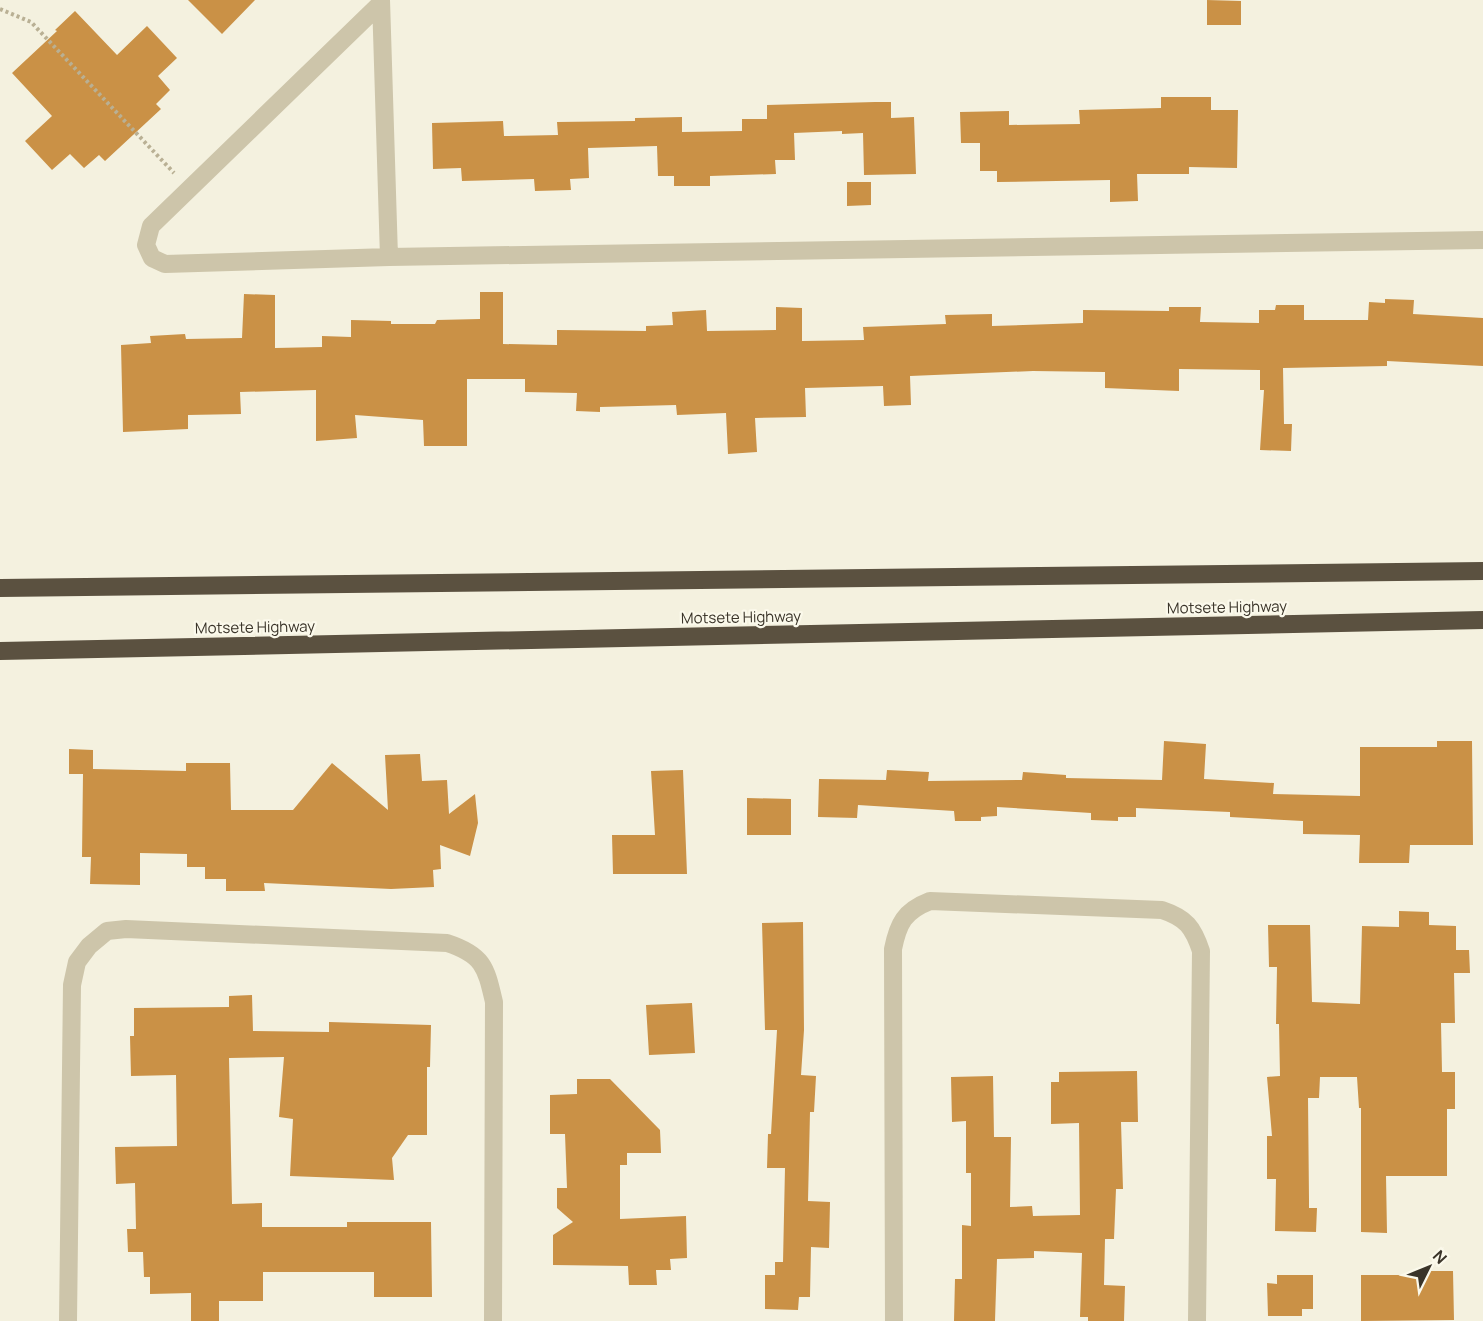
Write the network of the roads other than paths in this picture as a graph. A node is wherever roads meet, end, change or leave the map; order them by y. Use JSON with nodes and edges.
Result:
{"nodes":[{"id":1,"x":381,"y":1,"type":"edge"},
{"id":2,"x":1483,"y":240,"type":"edge"},
{"id":3,"x":389,"y":257,"type":"junction"},
{"id":4,"x":1483,"y":571,"type":"edge"},
{"id":5,"x":0,"y":588,"type":"edge"},
{"id":6,"x":1483,"y":620,"type":"edge"},
{"id":7,"x":0,"y":651,"type":"edge"},
{"id":8,"x":68,"y":1321,"type":"edge"},
{"id":9,"x":493,"y":1321,"type":"edge"},
{"id":10,"x":894,"y":1321,"type":"edge"},
{"id":11,"x":1197,"y":1321,"type":"edge"}],
"edges":[{"from":1,"to":3,"type":"street"},
{"from":1,"to":3,"type":"street"},
{"from":2,"to":3,"type":"street"},
{"from":4,"to":5,"type":"highway"},
{"from":6,"to":7,"type":"highway","name":"Motsete Highway"},
{"from":8,"to":9,"type":"street"},
{"from":10,"to":11,"type":"street"}]}
